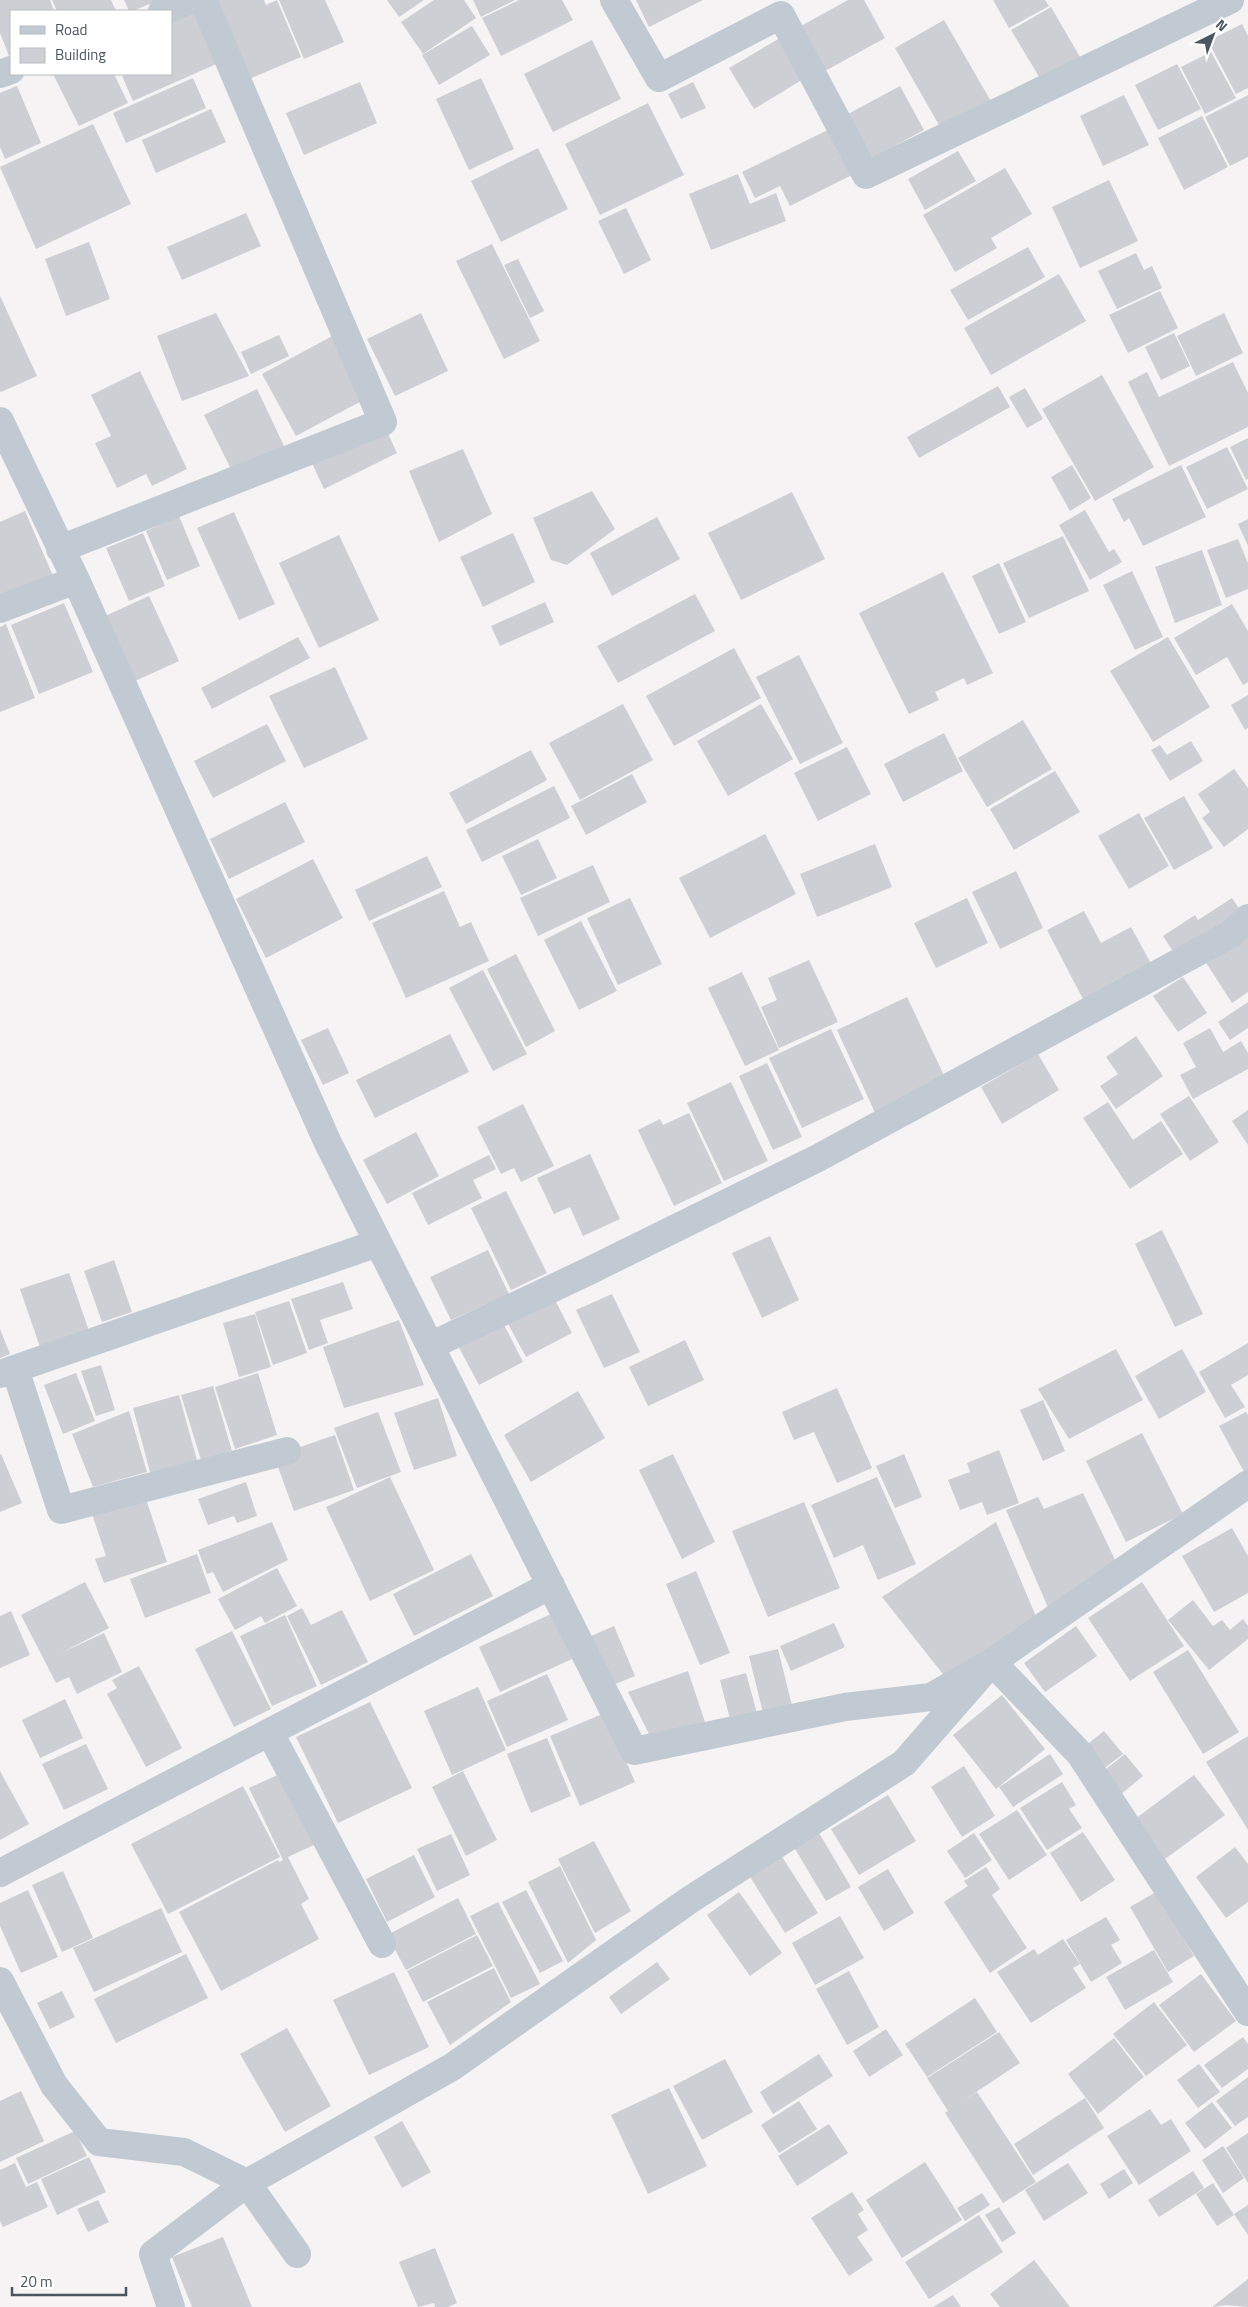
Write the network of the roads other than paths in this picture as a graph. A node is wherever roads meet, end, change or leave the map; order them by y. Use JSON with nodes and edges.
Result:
{"nodes":[{"id":1,"x":191,"y":0,"type":"edge"},
{"id":2,"x":203,"y":0,"type":"edge"},
{"id":3,"x":614,"y":0,"type":"edge"},
{"id":4,"x":1230,"y":0,"type":"edge"},
{"id":5,"x":165,"y":10,"type":"edge"},
{"id":6,"x":0,"y":421,"type":"edge"},
{"id":7,"x":60,"y":549,"type":"junction"},
{"id":8,"x":76,"y":580,"type":"junction"},
{"id":9,"x":0,"y":609,"type":"edge"},
{"id":10,"x":1248,"y":918,"type":"edge"},
{"id":11,"x":378,"y":1243,"type":"junction"},
{"id":12,"x":430,"y":1346,"type":"junction"},
{"id":13,"x":8,"y":1371,"type":"edge"},
{"id":14,"x":287,"y":1450,"type":"dead end"},
{"id":15,"x":1248,"y":1484,"type":"edge"},
{"id":16,"x":551,"y":1585,"type":"junction"},
{"id":17,"x":992,"y":1662,"type":"junction"},
{"id":18,"x":270,"y":1733,"type":"junction"},
{"id":19,"x":0,"y":1873,"type":"edge"},
{"id":20,"x":382,"y":1944,"type":"dead end"},
{"id":21,"x":0,"y":1981,"type":"edge"},
{"id":22,"x":1248,"y":2012,"type":"edge"},
{"id":23,"x":247,"y":2183,"type":"junction"},
{"id":24,"x":297,"y":2254,"type":"dead end"},
{"id":25,"x":171,"y":2307,"type":"edge"}],
"edges":[{"from":1,"to":5,"type":"street"},
{"from":2,"to":7,"type":"street"},
{"from":3,"to":4,"type":"street"},
{"from":6,"to":7,"type":"street"},
{"from":7,"to":8,"type":"street"},
{"from":8,"to":9,"type":"street"},
{"from":8,"to":11,"type":"street"},
{"from":10,"to":12,"type":"street"},
{"from":11,"to":12,"type":"street"},
{"from":11,"to":13,"type":"street"},
{"from":12,"to":16,"type":"street"},
{"from":13,"to":14,"type":"street"},
{"from":15,"to":17,"type":"street"},
{"from":16,"to":17,"type":"street"},
{"from":16,"to":18,"type":"street"},
{"from":17,"to":22,"type":"street"},
{"from":17,"to":23,"type":"street"},
{"from":18,"to":19,"type":"street"},
{"from":18,"to":20,"type":"street"},
{"from":21,"to":23,"type":"street"},
{"from":23,"to":24,"type":"street"},
{"from":23,"to":25,"type":"street"}]}
